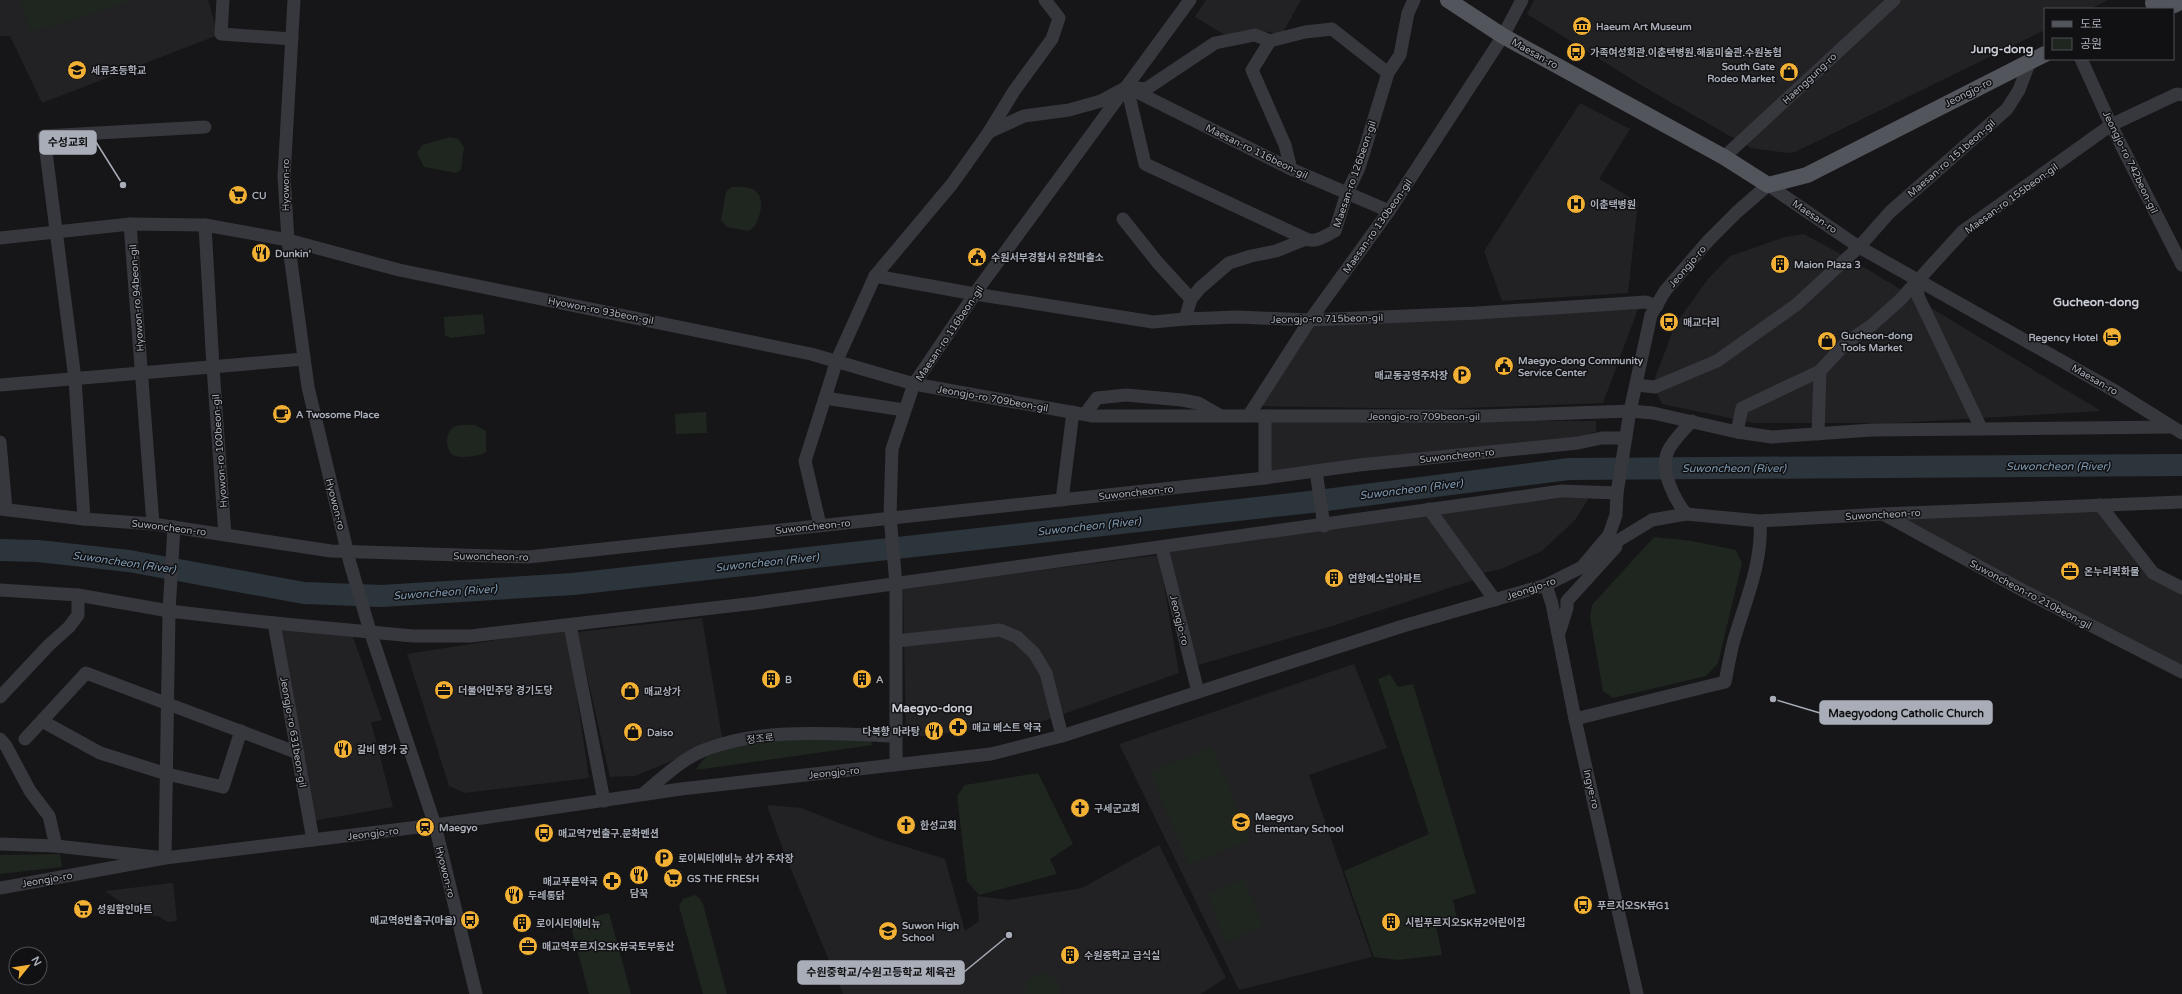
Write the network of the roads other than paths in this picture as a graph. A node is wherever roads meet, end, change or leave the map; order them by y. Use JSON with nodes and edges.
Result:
{"nodes":[{"id":1,"x":223,"y":0,"type":"edge"},
{"id":2,"x":294,"y":0,"type":"edge"},
{"id":3,"x":1045,"y":0,"type":"edge"},
{"id":4,"x":1190,"y":0,"type":"edge"},
{"id":5,"x":1414,"y":0,"type":"edge"},
{"id":6,"x":1448,"y":0,"type":"edge"},
{"id":7,"x":1522,"y":0,"type":"edge"},
{"id":8,"x":1894,"y":0,"type":"edge"},
{"id":9,"x":2182,"y":1,"type":"edge"},
{"id":10,"x":2151,"y":4,"type":"edge"},
{"id":11,"x":1503,"y":36,"type":"junction"},
{"id":12,"x":292,"y":39,"type":"junction"},
{"id":13,"x":1270,"y":41,"type":"junction"},
{"id":14,"x":2044,"y":54,"type":"edge"},
{"id":15,"x":2081,"y":60,"type":"edge"},
{"id":16,"x":2030,"y":61,"type":"junction"},
{"id":17,"x":1388,"y":73,"type":"junction"},
{"id":18,"x":1127,"y":87,"type":"junction"},
{"id":19,"x":2182,"y":95,"type":"edge"},
{"id":20,"x":2112,"y":125,"type":"junction"},
{"id":21,"x":205,"y":127,"type":"dead end"},
{"id":22,"x":989,"y":132,"type":"junction"},
{"id":23,"x":1724,"y":157,"type":"junction"},
{"id":24,"x":1291,"y":168,"type":"junction"},
{"id":25,"x":1768,"y":185,"type":"junction"},
{"id":26,"x":1347,"y":193,"type":"junction"},
{"id":27,"x":1389,"y":212,"type":"junction"},
{"id":28,"x":1123,"y":219,"type":"dead end"},
{"id":29,"x":130,"y":224,"type":"junction"},
{"id":30,"x":205,"y":225,"type":"junction"},
{"id":31,"x":57,"y":231,"type":"junction"},
{"id":32,"x":0,"y":238,"type":"edge"},
{"id":33,"x":1306,"y":239,"type":"junction"},
{"id":34,"x":288,"y":240,"type":"junction"},
{"id":35,"x":1859,"y":247,"type":"junction"},
{"id":36,"x":2182,"y":265,"type":"edge"},
{"id":37,"x":875,"y":276,"type":"junction"},
{"id":38,"x":1917,"y":280,"type":"junction"},
{"id":39,"x":975,"y":294,"type":"junction"},
{"id":40,"x":1191,"y":300,"type":"junction"},
{"id":41,"x":1657,"y":306,"type":"junction"},
{"id":42,"x":1185,"y":319,"type":"junction"},
{"id":43,"x":1310,"y":320,"type":"junction"},
{"id":44,"x":304,"y":359,"type":"junction"},
{"id":45,"x":837,"y":360,"type":"junction"},
{"id":46,"x":212,"y":367,"type":"junction"},
{"id":47,"x":1820,"y":371,"type":"junction"},
{"id":48,"x":141,"y":373,"type":"junction"},
{"id":49,"x":76,"y":379,"type":"junction"},
{"id":50,"x":914,"y":384,"type":"junction"},
{"id":51,"x":0,"y":385,"type":"edge"},
{"id":52,"x":1636,"y":385,"type":"junction"},
{"id":53,"x":825,"y":398,"type":"junction"},
{"id":54,"x":904,"y":410,"type":"junction"},
{"id":55,"x":1630,"y":411,"type":"junction"},
{"id":56,"x":1079,"y":413,"type":"junction"},
{"id":57,"x":1219,"y":415,"type":"junction"},
{"id":58,"x":1249,"y":416,"type":"junction"},
{"id":59,"x":1265,"y":416,"type":"junction"},
{"id":60,"x":1692,"y":421,"type":"junction"},
{"id":61,"x":1981,"y":428,"type":"junction"},
{"id":62,"x":2179,"y":429,"type":"edge"},
{"id":63,"x":1737,"y":432,"type":"junction"},
{"id":64,"x":1818,"y":434,"type":"junction"},
{"id":65,"x":1626,"y":441,"type":"junction"},
{"id":66,"x":0,"y":442,"type":"edge"},
{"id":67,"x":1316,"y":471,"type":"junction"},
{"id":68,"x":1265,"y":478,"type":"junction"},
{"id":69,"x":1618,"y":490,"type":"junction"},
{"id":70,"x":1062,"y":500,"type":"junction"},
{"id":71,"x":2182,"y":502,"type":"edge"},
{"id":72,"x":2100,"y":505,"type":"junction"},
{"id":73,"x":3,"y":509,"type":"edge"},
{"id":74,"x":1429,"y":509,"type":"junction"},
{"id":75,"x":1686,"y":514,"type":"junction"},
{"id":76,"x":1882,"y":514,"type":"junction"},
{"id":77,"x":84,"y":519,"type":"junction"},
{"id":78,"x":1760,"y":521,"type":"junction"},
{"id":79,"x":890,"y":522,"type":"junction"},
{"id":80,"x":154,"y":524,"type":"junction"},
{"id":81,"x":820,"y":525,"type":"junction"},
{"id":82,"x":1324,"y":526,"type":"junction"},
{"id":83,"x":174,"y":527,"type":"junction"},
{"id":84,"x":225,"y":534,"type":"junction"},
{"id":85,"x":1625,"y":537,"type":"junction"},
{"id":86,"x":1162,"y":548,"type":"junction"},
{"id":87,"x":1594,"y":555,"type":"junction"},
{"id":88,"x":349,"y":557,"type":"junction"},
{"id":89,"x":895,"y":579,"type":"junction"},
{"id":90,"x":1546,"y":585,"type":"junction"},
{"id":91,"x":2182,"y":588,"type":"edge"},
{"id":92,"x":0,"y":590,"type":"edge"},
{"id":93,"x":78,"y":595,"type":"junction"},
{"id":94,"x":1495,"y":600,"type":"junction"},
{"id":95,"x":169,"y":611,"type":"junction"},
{"id":96,"x":274,"y":623,"type":"junction"},
{"id":97,"x":570,"y":625,"type":"junction"},
{"id":98,"x":370,"y":631,"type":"junction"},
{"id":99,"x":1558,"y":635,"type":"junction"},
{"id":100,"x":896,"y":641,"type":"junction"},
{"id":101,"x":2182,"y":672,"type":"edge"},
{"id":102,"x":1198,"y":692,"type":"junction"},
{"id":103,"x":0,"y":697,"type":"edge"},
{"id":104,"x":168,"y":703,"type":"junction"},
{"id":105,"x":1575,"y":719,"type":"junction"},
{"id":106,"x":42,"y":721,"type":"junction"},
{"id":107,"x":241,"y":731,"type":"junction"},
{"id":108,"x":895,"y":736,"type":"junction"},
{"id":109,"x":1062,"y":736,"type":"junction"},
{"id":110,"x":0,"y":739,"type":"edge"},
{"id":111,"x":25,"y":739,"type":"dead end"},
{"id":112,"x":298,"y":753,"type":"junction"},
{"id":113,"x":896,"y":765,"type":"junction"},
{"id":114,"x":167,"y":774,"type":"junction"},
{"id":115,"x":641,"y":795,"type":"junction"},
{"id":116,"x":604,"y":801,"type":"junction"},
{"id":117,"x":435,"y":825,"type":"junction"},
{"id":118,"x":313,"y":840,"type":"junction"},
{"id":119,"x":0,"y":844,"type":"edge"},
{"id":120,"x":56,"y":846,"type":"junction"},
{"id":121,"x":165,"y":858,"type":"junction"},
{"id":122,"x":0,"y":888,"type":"edge"},
{"id":123,"x":476,"y":994,"type":"edge"},
{"id":124,"x":1637,"y":994,"type":"edge"}],
"edges":[{"from":1,"to":12,"type":"street"},
{"from":2,"to":12,"type":"street","name":"Hyowon-ro"},
{"from":3,"to":22,"type":"street"},
{"from":4,"to":18,"type":"street","name":"Maesan-ro 116beon-gil"},
{"from":5,"to":17,"type":"street","name":"Maesan-ro 126beon-gil"},
{"from":6,"to":11,"type":"main road","name":"Maesan-ro"},
{"from":7,"to":11,"type":"street","name":"Maesan-ro 130beon-gil"},
{"from":8,"to":23,"type":"street","name":"Haenggung-ro"},
{"from":9,"to":10,"type":"main road"},
{"from":11,"to":23,"type":"main road","name":"Maesan-ro"},
{"from":11,"to":27,"type":"street","name":"Maesan-ro 130beon-gil"},
{"from":12,"to":34,"type":"street","name":"Hyowon-ro"},
{"from":13,"to":17,"type":"street"},
{"from":13,"to":18,"type":"street"},
{"from":13,"to":24,"type":"street"},
{"from":14,"to":16,"type":"main road","name":"Jeongjo-ro"},
{"from":15,"to":20,"type":"street","name":"Jeongjo-ro 742beon-gil"},
{"from":16,"to":25,"type":"main road","name":"Jeongjo-ro"},
{"from":16,"to":35,"type":"street","name":"Maesan-ro 151beon-gil"},
{"from":17,"to":26,"type":"street","name":"Maesan-ro 126beon-gil"},
{"from":18,"to":22,"type":"street","name":"Maesan-ro 116beon-gil"},
{"from":18,"to":24,"type":"street","name":"Maesan-ro 116beon-gil"},
{"from":18,"to":33,"type":"street"},
{"from":18,"to":39,"type":"street","name":"Maesan-ro 116beon-gil"},
{"from":19,"to":20,"type":"street","name":"Maesan-ro 155beon-gil"},
{"from":20,"to":36,"type":"street","name":"Jeongjo-ro 742beon-gil"},
{"from":20,"to":38,"type":"street","name":"Maesan-ro 155beon-gil"},
{"from":21,"to":31,"type":"street"},
{"from":22,"to":37,"type":"street"},
{"from":23,"to":25,"type":"main road","name":"Maesan-ro"},
{"from":24,"to":26,"type":"street","name":"Maesan-ro 116beon-gil"},
{"from":25,"to":35,"type":"street","name":"Maesan-ro"},
{"from":25,"to":41,"type":"street","name":"Jeongjo-ro"},
{"from":26,"to":27,"type":"street","name":"Maesan-ro 116beon-gil"},
{"from":26,"to":33,"type":"street","name":"Maesan-ro 126beon-gil"},
{"from":27,"to":43,"type":"street","name":"Maesan-ro 130beon-gil"},
{"from":28,"to":40,"type":"street"},
{"from":29,"to":30,"type":"street"},
{"from":29,"to":31,"type":"street"},
{"from":29,"to":48,"type":"street","name":"Hyowon-ro 94beon-gil"},
{"from":30,"to":34,"type":"street"},
{"from":30,"to":46,"type":"street"},
{"from":31,"to":32,"type":"street"},
{"from":31,"to":49,"type":"street"},
{"from":33,"to":40,"type":"street","name":"Maesan-ro 126beon-gil"},
{"from":34,"to":44,"type":"street","name":"Hyowon-ro"},
{"from":34,"to":45,"type":"street","name":"Hyowon-ro 93beon-gil"},
{"from":35,"to":38,"type":"street","name":"Maesan-ro"},
{"from":35,"to":52,"type":"street","name":"Maesan-ro 151beon-gil"},
{"from":37,"to":39,"type":"street","name":"Jeongjo-ro 715beon-gil"},
{"from":37,"to":45,"type":"street"},
{"from":38,"to":47,"type":"street","name":"Maesan-ro 155beon-gil"},
{"from":38,"to":61,"type":"street"},
{"from":38,"to":62,"type":"street","name":"Maesan-ro"},
{"from":39,"to":42,"type":"street","name":"Jeongjo-ro 715beon-gil"},
{"from":39,"to":50,"type":"street","name":"Maesan-ro 116beon-gil"},
{"from":40,"to":42,"type":"street"},
{"from":41,"to":43,"type":"street","name":"Jeongjo-ro 715beon-gil"},
{"from":41,"to":52,"type":"street","name":"Jeongjo-ro"},
{"from":42,"to":43,"type":"street","name":"Jeongjo-ro 715beon-gil"},
{"from":43,"to":58,"type":"street","name":"Maesan-ro 130beon-gil"},
{"from":44,"to":46,"type":"street"},
{"from":44,"to":88,"type":"street","name":"Hyowon-ro"},
{"from":45,"to":50,"type":"street","name":"Hyowon-ro 93beon-gil"},
{"from":45,"to":53,"type":"street"},
{"from":46,"to":48,"type":"street"},
{"from":46,"to":84,"type":"street","name":"Hyowon-ro 100beon-gil"},
{"from":47,"to":63,"type":"street"},
{"from":47,"to":64,"type":"street"},
{"from":48,"to":49,"type":"street"},
{"from":48,"to":80,"type":"street"},
{"from":49,"to":51,"type":"street"},
{"from":49,"to":77,"type":"street"},
{"from":50,"to":54,"type":"street","name":"Maesan-ro 116beon-gil"},
{"from":50,"to":56,"type":"street","name":"Jeongjo-ro 709beon-gil"},
{"from":52,"to":55,"type":"street","name":"Jeongjo-ro"},
{"from":53,"to":54,"type":"street"},
{"from":53,"to":81,"type":"street"},
{"from":54,"to":79,"type":"street","name":"Maesan-ro 116beon-gil"},
{"from":55,"to":59,"type":"street","name":"Jeongjo-ro 709beon-gil"},
{"from":55,"to":60,"type":"street"},
{"from":55,"to":65,"type":"street","name":"Jeongjo-ro"},
{"from":56,"to":57,"type":"street","name":"Jeongjo-ro 709beon-gil"},
{"from":56,"to":57,"type":"street","name":"Jeongjo-ro 709beon-gil"},
{"from":56,"to":70,"type":"street","name":"Jeongjo-ro 709beon-gil"},
{"from":57,"to":58,"type":"street","name":"Jeongjo-ro 709beon-gil"},
{"from":58,"to":59,"type":"street","name":"Jeongjo-ro 709beon-gil"},
{"from":59,"to":68,"type":"street"},
{"from":60,"to":63,"type":"street"},
{"from":60,"to":75,"type":"street"},
{"from":61,"to":62,"type":"street"},
{"from":61,"to":64,"type":"street"},
{"from":63,"to":64,"type":"street"},
{"from":65,"to":67,"type":"street","name":"Suwoncheon-ro"},
{"from":65,"to":69,"type":"street","name":"Jeongjo-ro"},
{"from":66,"to":73,"type":"street"},
{"from":67,"to":68,"type":"street","name":"Suwoncheon-ro"},
{"from":67,"to":82,"type":"street"},
{"from":68,"to":70,"type":"street","name":"Suwoncheon-ro"},
{"from":69,"to":74,"type":"street"},
{"from":69,"to":87,"type":"street","name":"Jeongjo-ro"},
{"from":70,"to":79,"type":"street","name":"Suwoncheon-ro"},
{"from":71,"to":72,"type":"street","name":"Suwoncheon-ro"},
{"from":72,"to":76,"type":"street","name":"Suwoncheon-ro"},
{"from":72,"to":91,"type":"street"},
{"from":73,"to":77,"type":"street","name":"Suwoncheon-ro"},
{"from":74,"to":82,"type":"street"},
{"from":74,"to":94,"type":"street","name":"Jeongjo-ro"},
{"from":75,"to":78,"type":"street","name":"Suwoncheon-ro"},
{"from":75,"to":85,"type":"street","name":"Suwoncheon-ro"},
{"from":76,"to":78,"type":"street","name":"Suwoncheon-ro"},
{"from":76,"to":101,"type":"street","name":"Suwoncheon-ro 210beon-gil"},
{"from":77,"to":80,"type":"street","name":"Suwoncheon-ro"},
{"from":78,"to":105,"type":"street"},
{"from":79,"to":81,"type":"street","name":"Suwoncheon-ro"},
{"from":79,"to":89,"type":"street","name":"Maesan-ro 116beon-gil"},
{"from":80,"to":83,"type":"street","name":"Suwoncheon-ro"},
{"from":81,"to":88,"type":"street","name":"Suwoncheon-ro"},
{"from":82,"to":86,"type":"street"},
{"from":83,"to":84,"type":"street","name":"Suwoncheon-ro"},
{"from":83,"to":95,"type":"street"},
{"from":84,"to":88,"type":"street","name":"Suwoncheon-ro"},
{"from":85,"to":87,"type":"street","name":"Suwoncheon-ro"},
{"from":85,"to":99,"type":"street"},
{"from":86,"to":89,"type":"street"},
{"from":86,"to":102,"type":"street","name":"Jeongjo-ro"},
{"from":87,"to":90,"type":"street","name":"Jeongjo-ro"},
{"from":88,"to":98,"type":"street","name":"Hyowon-ro"},
{"from":89,"to":97,"type":"street"},
{"from":89,"to":100,"type":"street","name":"Maesan-ro 116beon-gil"},
{"from":90,"to":94,"type":"street","name":"Jeongjo-ro"},
{"from":90,"to":99,"type":"street","name":"Ingye-ro"},
{"from":92,"to":93,"type":"street"},
{"from":93,"to":95,"type":"street"},
{"from":93,"to":103,"type":"street"},
{"from":94,"to":102,"type":"street","name":"Jeongjo-ro"},
{"from":95,"to":96,"type":"street"},
{"from":95,"to":104,"type":"street"},
{"from":96,"to":98,"type":"street"},
{"from":96,"to":112,"type":"street","name":"Jeongjo-ro 631beon-gil"},
{"from":97,"to":98,"type":"street"},
{"from":97,"to":116,"type":"street"},
{"from":98,"to":117,"type":"street","name":"Hyowon-ro"},
{"from":99,"to":105,"type":"street","name":"Ingye-ro"},
{"from":100,"to":108,"type":"street","name":"Maesan-ro 116beon-gil"},
{"from":100,"to":109,"type":"street"},
{"from":102,"to":109,"type":"street","name":"Jeongjo-ro"},
{"from":104,"to":106,"type":"street"},
{"from":104,"to":107,"type":"street"},
{"from":104,"to":114,"type":"street"},
{"from":105,"to":124,"type":"street","name":"Ingye-ro"},
{"from":106,"to":111,"type":"street"},
{"from":106,"to":114,"type":"street"},
{"from":107,"to":112,"type":"street"},
{"from":107,"to":114,"type":"street"},
{"from":108,"to":113,"type":"street","name":"Maesan-ro 116beon-gil"},
{"from":108,"to":115,"type":"street","name":"정조로"},
{"from":109,"to":113,"type":"street","name":"Jeongjo-ro"},
{"from":110,"to":120,"type":"street"},
{"from":112,"to":118,"type":"street","name":"Jeongjo-ro 631beon-gil"},
{"from":113,"to":115,"type":"street","name":"Jeongjo-ro"},
{"from":114,"to":121,"type":"street"},
{"from":115,"to":116,"type":"street","name":"Jeongjo-ro"},
{"from":116,"to":117,"type":"street","name":"Jeongjo-ro"},
{"from":117,"to":118,"type":"street","name":"Jeongjo-ro"},
{"from":117,"to":123,"type":"street","name":"Hyowon-ro"},
{"from":118,"to":121,"type":"street","name":"Jeongjo-ro"},
{"from":119,"to":120,"type":"street","name":"Jeongjo-ro"},
{"from":120,"to":121,"type":"street","name":"Jeongjo-ro"},
{"from":121,"to":122,"type":"street","name":"Jeongjo-ro"}]}
